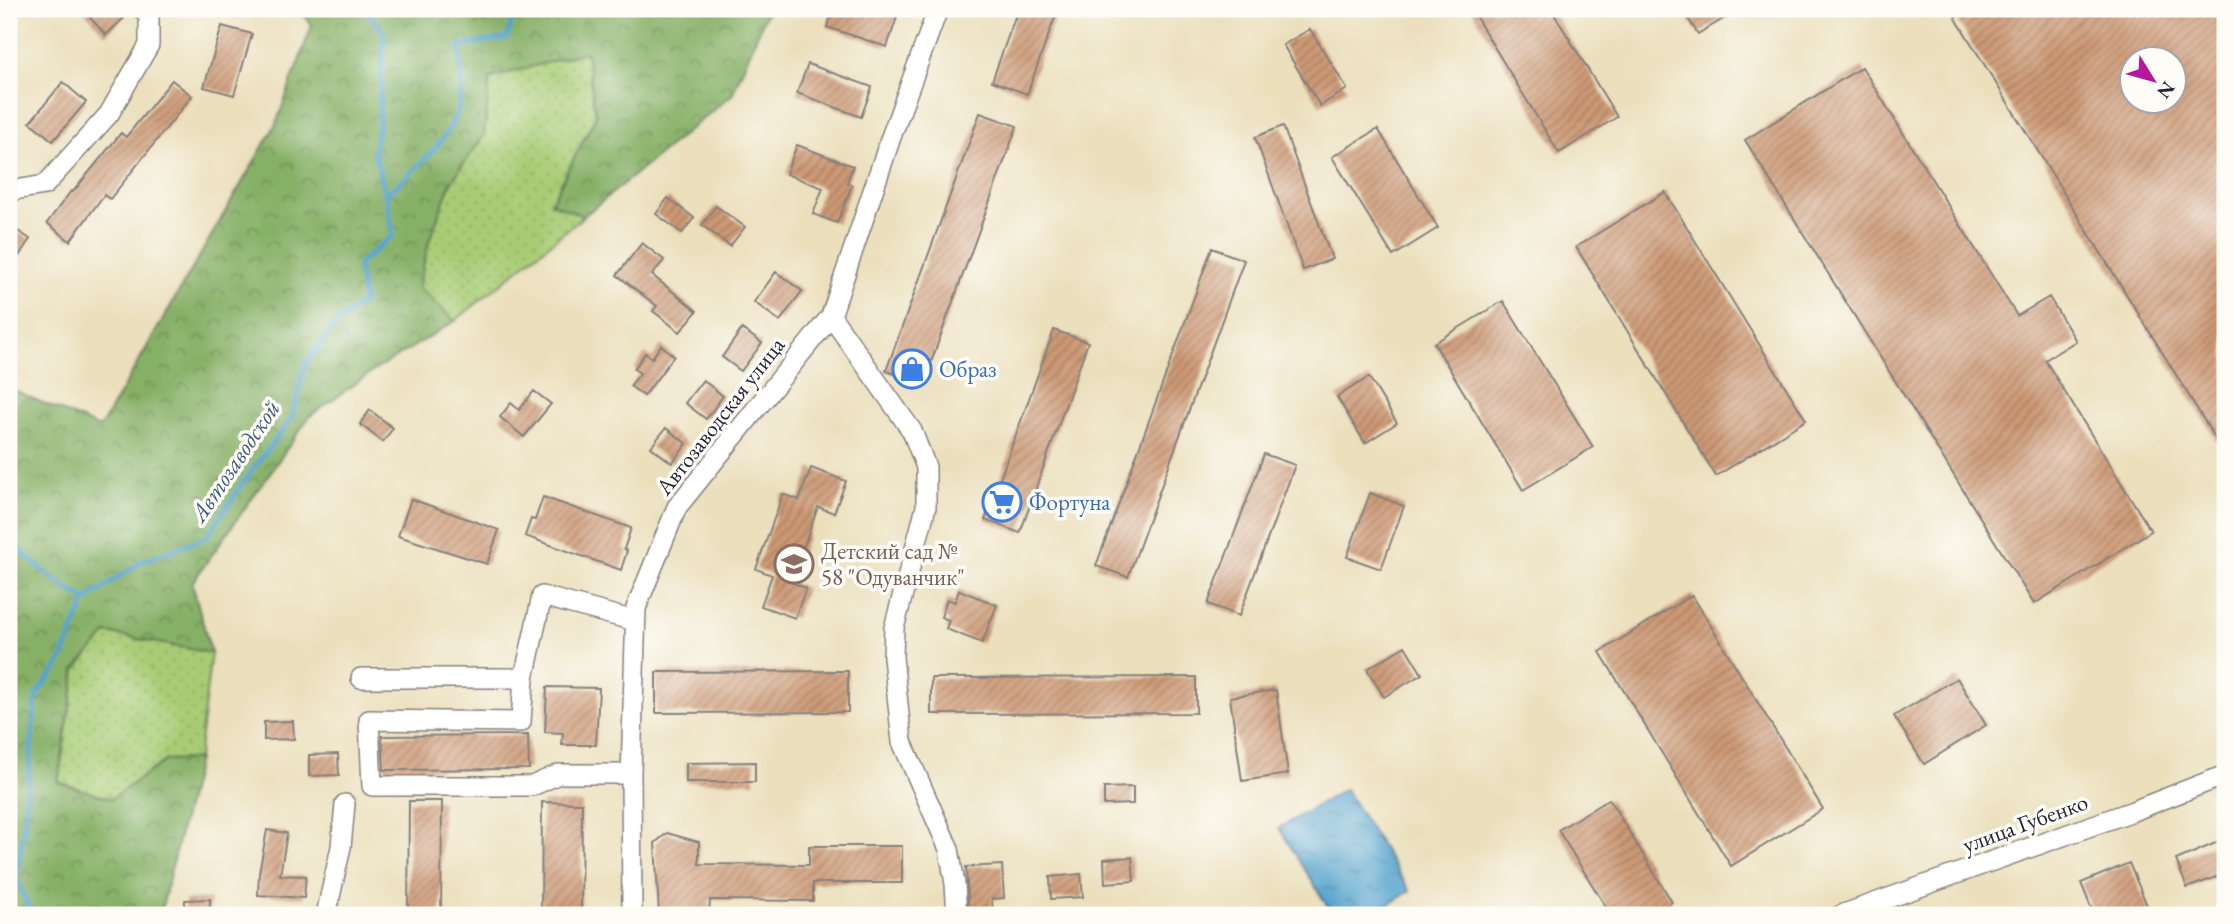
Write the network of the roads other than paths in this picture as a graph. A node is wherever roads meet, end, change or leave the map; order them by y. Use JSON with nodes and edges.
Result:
{"nodes":[{"id":1,"x":142,"y":9,"type":"edge"},
{"id":2,"x":938,"y":9,"type":"edge"},
{"id":3,"x":9,"y":191,"type":"edge"},
{"id":4,"x":831,"y":316,"type":"junction"},
{"id":5,"x":635,"y":621,"type":"junction"},
{"id":6,"x":361,"y":678,"type":"dead end"},
{"id":7,"x":524,"y":678,"type":"junction"},
{"id":8,"x":631,"y":774,"type":"junction"},
{"id":9,"x":2225,"y":775,"type":"edge"},
{"id":10,"x":345,"y":804,"type":"dead end"},
{"id":11,"x":326,"y":915,"type":"edge"},
{"id":12,"x":632,"y":915,"type":"edge"},
{"id":13,"x":957,"y":915,"type":"edge"},
{"id":14,"x":1841,"y":915,"type":"edge"}],
"edges":[{"from":1,"to":3,"type":"street"},
{"from":2,"to":4,"type":"street","name":"Автозаводская улица"},
{"from":4,"to":5,"type":"street","name":"Автозаводская улица"},
{"from":4,"to":13,"type":"street"},
{"from":5,"to":7,"type":"street"},
{"from":5,"to":8,"type":"street","name":"Автозаводская улица"},
{"from":6,"to":7,"type":"street"},
{"from":7,"to":8,"type":"street"},
{"from":8,"to":12,"type":"street","name":"Автозаводская улица"},
{"from":9,"to":14,"type":"street","name":"улица Губенко"},
{"from":10,"to":11,"type":"street"}]}
